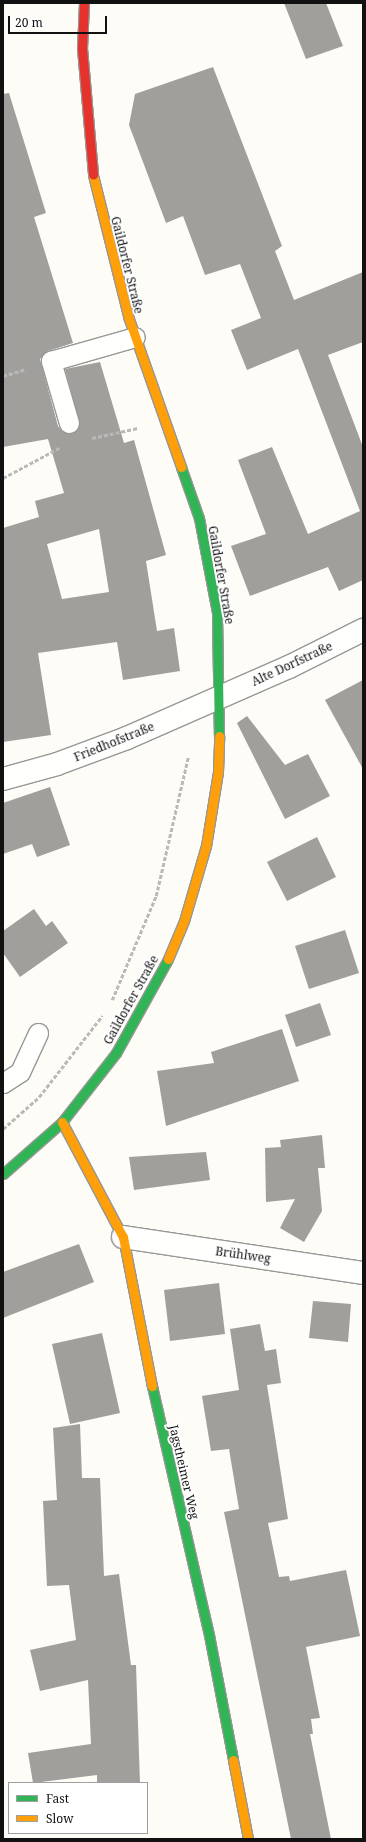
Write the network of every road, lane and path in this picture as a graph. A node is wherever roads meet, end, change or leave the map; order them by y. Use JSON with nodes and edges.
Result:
{"nodes":[{"id":1,"x":84,"y":3,"type":"edge"},
{"id":2,"x":136,"y":337,"type":"junction"},
{"id":3,"x":69,"y":423,"type":"dead end"},
{"id":4,"x":363,"y":630,"type":"edge"},
{"id":5,"x":221,"y":697,"type":"junction"},
{"id":6,"x":186,"y":767,"type":"dead end"},
{"id":7,"x":3,"y":779,"type":"edge"},
{"id":8,"x":111,"y":1002,"type":"dead end"},
{"id":9,"x":107,"y":1009,"type":"dead end"},
{"id":10,"x":38,"y":1033,"type":"dead end"},
{"id":11,"x":3,"y":1083,"type":"edge"},
{"id":12,"x":62,"y":1122,"type":"junction"},
{"id":13,"x":3,"y":1129,"type":"edge"},
{"id":14,"x":3,"y":1174,"type":"edge"},
{"id":15,"x":122,"y":1237,"type":"junction"},
{"id":16,"x":363,"y":1273,"type":"edge"},
{"id":17,"x":248,"y":1839,"type":"edge"}],
"edges":[{"from":1,"to":2,"type":"main road","name":"Gaildorfer Straße"},
{"from":2,"to":3,"type":"lane"},
{"from":2,"to":5,"type":"main road","name":"Gaildorfer Straße"},
{"from":4,"to":5,"type":"street","name":"Alte Dorfstraße"},
{"from":5,"to":7,"type":"street","name":"Friedhofstraße"},
{"from":5,"to":12,"type":"main road","name":"Gaildorfer Straße"},
{"from":6,"to":8,"type":"path"},
{"from":9,"to":13,"type":"path"},
{"from":10,"to":11,"type":"lane"},
{"from":12,"to":14,"type":"main road","name":"Gaildorfer Straße"},
{"from":12,"to":15,"type":"main road","name":"Jagstheimer Weg"},
{"from":15,"to":16,"type":"street","name":"Brühlweg"},
{"from":15,"to":17,"type":"main road","name":"Jagstheimer Weg"}]}
